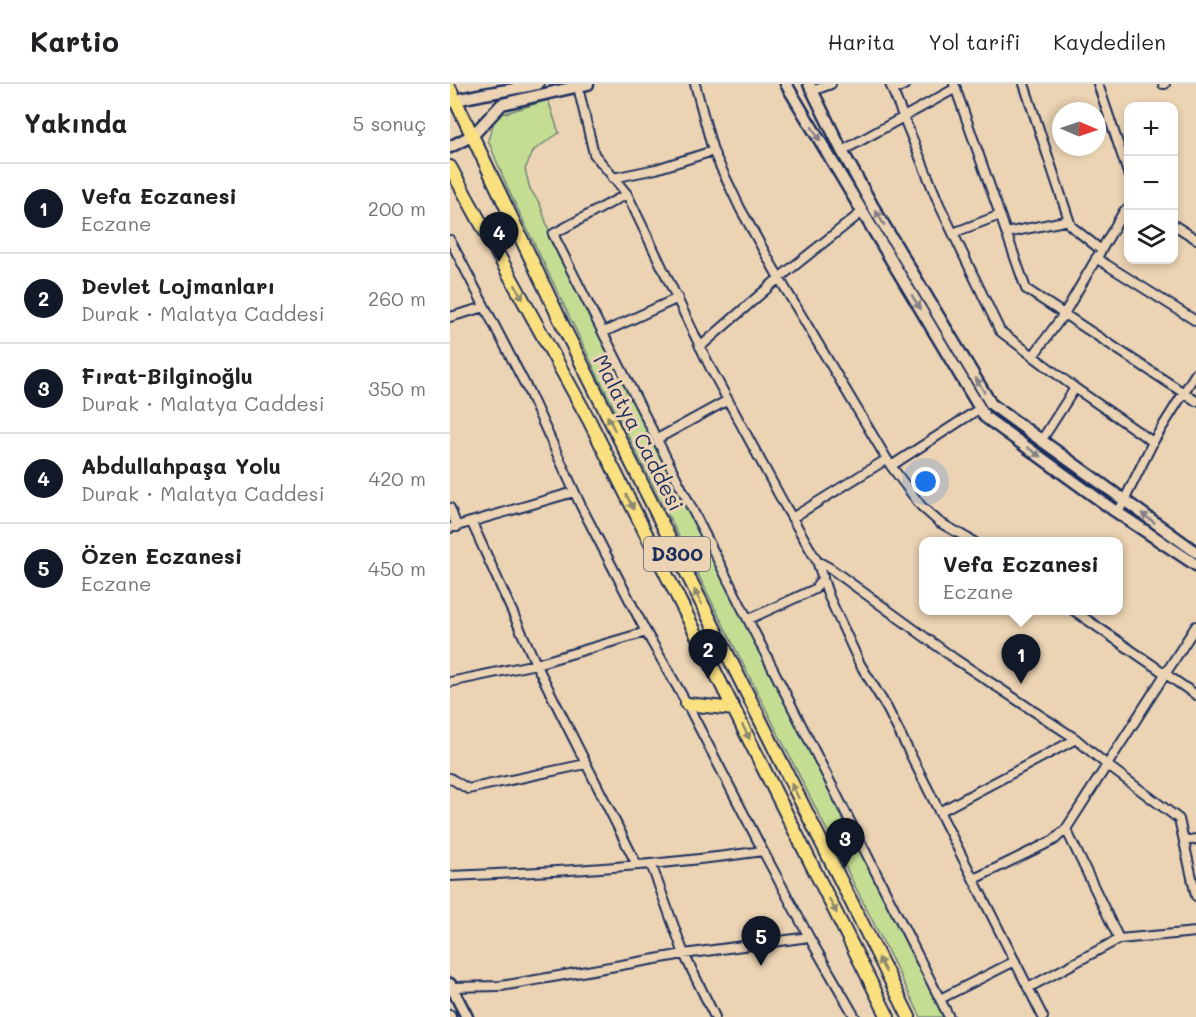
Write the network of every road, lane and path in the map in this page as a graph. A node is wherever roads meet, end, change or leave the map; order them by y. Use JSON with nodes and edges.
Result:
{"nodes":[{"id":1,"x":538,"y":84,"type":"edge"},
{"id":2,"x":695,"y":84,"type":"edge"},
{"id":3,"x":786,"y":84,"type":"edge"},
{"id":4,"x":831,"y":84,"type":"edge"},
{"id":5,"x":906,"y":84,"type":"edge"},
{"id":6,"x":1024,"y":84,"type":"edge"},
{"id":7,"x":583,"y":85,"type":"edge"},
{"id":8,"x":1101,"y":85,"type":"edge"},
{"id":9,"x":955,"y":86,"type":"edge"},
{"id":10,"x":810,"y":87,"type":"edge"},
{"id":11,"x":891,"y":87,"type":"edge"},
{"id":12,"x":481,"y":89,"type":"edge"},
{"id":13,"x":452,"y":97,"type":"edge"},
{"id":14,"x":902,"y":117,"type":"junction"},
{"id":15,"x":473,"y":135,"type":"junction"},
{"id":16,"x":450,"y":147,"type":"edge"},
{"id":17,"x":713,"y":151,"type":"junction"},
{"id":18,"x":842,"y":151,"type":"junction"},
{"id":19,"x":1124,"y":161,"type":"edge"},
{"id":20,"x":450,"y":167,"type":"edge"},
{"id":21,"x":613,"y":178,"type":"junction"},
{"id":22,"x":627,"y":194,"type":"junction"},
{"id":23,"x":1125,"y":210,"type":"edge"},
{"id":24,"x":861,"y":212,"type":"junction"},
{"id":25,"x":1000,"y":215,"type":"junction"},
{"id":26,"x":1069,"y":220,"type":"junction"},
{"id":27,"x":1178,"y":228,"type":"edge"},
{"id":28,"x":953,"y":233,"type":"junction"},
{"id":29,"x":1006,"y":233,"type":"junction"},
{"id":30,"x":450,"y":240,"type":"edge"},
{"id":31,"x":1196,"y":240,"type":"edge"},
{"id":32,"x":1098,"y":254,"type":"junction"},
{"id":33,"x":779,"y":278,"type":"junction"},
{"id":34,"x":678,"y":298,"type":"junction"},
{"id":35,"x":485,"y":307,"type":"junction"},
{"id":36,"x":1064,"y":314,"type":"junction"},
{"id":37,"x":450,"y":317,"type":"edge"},
{"id":38,"x":1196,"y":321,"type":"edge"},
{"id":39,"x":604,"y":332,"type":"junction"},
{"id":40,"x":700,"y":347,"type":"junction"},
{"id":41,"x":1033,"y":356,"type":"junction"},
{"id":42,"x":1196,"y":374,"type":"edge"},
{"id":43,"x":1075,"y":388,"type":"junction"},
{"id":44,"x":1183,"y":393,"type":"junction"},
{"id":45,"x":728,"y":400,"type":"junction"},
{"id":46,"x":1196,"y":401,"type":"edge"},
{"id":47,"x":979,"y":409,"type":"junction"},
{"id":48,"x":657,"y":439,"type":"junction"},
{"id":49,"x":1041,"y":441,"type":"junction"},
{"id":50,"x":1153,"y":442,"type":"junction"},
{"id":51,"x":889,"y":462,"type":"junction"},
{"id":52,"x":574,"y":492,"type":"junction"},
{"id":53,"x":1125,"y":501,"type":"junction"},
{"id":54,"x":450,"y":508,"type":"edge"},
{"id":55,"x":1118,"y":513,"type":"junction"},
{"id":56,"x":792,"y":518,"type":"junction"},
{"id":57,"x":472,"y":523,"type":"junction"},
{"id":58,"x":454,"y":528,"type":"edge"},
{"id":59,"x":965,"y":537,"type":"edge"},
{"id":60,"x":1196,"y":552,"type":"edge"},
{"id":61,"x":817,"y":561,"type":"junction"},
{"id":62,"x":1196,"y":566,"type":"edge"},
{"id":63,"x":823,"y":577,"type":"junction"},
{"id":64,"x":1080,"y":615,"type":"edge"},
{"id":65,"x":749,"y":620,"type":"junction"},
{"id":66,"x":1196,"y":626,"type":"edge"},
{"id":67,"x":646,"y":632,"type":"junction"},
{"id":68,"x":536,"y":664,"type":"junction"},
{"id":69,"x":1165,"y":674,"type":"junction"},
{"id":70,"x":450,"y":682,"type":"edge"},
{"id":71,"x":1196,"y":695,"type":"edge"},
{"id":72,"x":687,"y":704,"type":"junction"},
{"id":73,"x":734,"y":709,"type":"junction"},
{"id":74,"x":1076,"y":739,"type":"junction"},
{"id":75,"x":586,"y":764,"type":"junction"},
{"id":76,"x":1107,"y":765,"type":"junction"},
{"id":77,"x":450,"y":778,"type":"edge"},
{"id":78,"x":939,"y":812,"type":"junction"},
{"id":79,"x":1066,"y":829,"type":"junction"},
{"id":80,"x":1196,"y":838,"type":"edge"},
{"id":81,"x":1184,"y":841,"type":"junction"},
{"id":82,"x":763,"y":850,"type":"junction"},
{"id":83,"x":651,"y":864,"type":"junction"},
{"id":84,"x":637,"y":865,"type":"junction"},
{"id":85,"x":450,"y":876,"type":"edge"},
{"id":86,"x":974,"y":879,"type":"junction"},
{"id":87,"x":1196,"y":897,"type":"edge"},
{"id":88,"x":1196,"y":932,"type":"edge"},
{"id":89,"x":809,"y":938,"type":"junction"},
{"id":90,"x":1119,"y":939,"type":"junction"},
{"id":91,"x":684,"y":954,"type":"junction"},
{"id":92,"x":1015,"y":961,"type":"junction"},
{"id":93,"x":451,"y":986,"type":"edge"},
{"id":94,"x":1028,"y":988,"type":"junction"},
{"id":95,"x":940,"y":999,"type":"junction"},
{"id":96,"x":467,"y":1017,"type":"edge"},
{"id":97,"x":715,"y":1017,"type":"edge"},
{"id":98,"x":855,"y":1017,"type":"edge"},
{"id":99,"x":888,"y":1017,"type":"edge"},
{"id":100,"x":909,"y":1017,"type":"edge"},
{"id":101,"x":949,"y":1017,"type":"edge"},
{"id":102,"x":1043,"y":1017,"type":"edge"}],
"edges":[{"from":1,"to":12,"type":"main road"},
{"from":2,"to":17,"type":"street"},
{"from":3,"to":24,"type":"main road","one_way":true},
{"from":4,"to":10,"type":"street"},
{"from":5,"to":11,"type":"street"},
{"from":6,"to":26,"type":"street"},
{"from":7,"to":15,"type":"main road"},
{"from":7,"to":21,"type":"street"},
{"from":8,"to":19,"type":"street"},
{"from":9,"to":14,"type":"street"},
{"from":9,"to":25,"type":"street"},
{"from":10,"to":18,"type":"main road"},
{"from":11,"to":14,"type":"street"},
{"from":12,"to":13,"type":"main road"},
{"from":13,"to":15,"type":"highway","name":"Malatya Caddesi","number":"D300"},
{"from":14,"to":18,"type":"street"},
{"from":14,"to":28,"type":"street"},
{"from":15,"to":16,"type":"main road"},
{"from":100,"to":15,"type":"highway","name":"Malatya Caddesi","number":"D300","one_way":true},
{"from":17,"to":21,"type":"street"},
{"from":17,"to":33,"type":"street"},
{"from":49,"to":18,"type":"main road","one_way":true},
{"from":20,"to":73,"type":"highway","name":"Malatya Caddesi","number":"D300","one_way":true},
{"from":21,"to":22,"type":"street"},
{"from":22,"to":34,"type":"street"},
{"from":22,"to":39,"type":"street"},
{"from":23,"to":32,"type":"street"},
{"from":24,"to":33,"type":"street"},
{"from":24,"to":47,"type":"main road","one_way":true},
{"from":25,"to":28,"type":"street"},
{"from":25,"to":29,"type":"street"},
{"from":26,"to":29,"type":"street"},
{"from":26,"to":32,"type":"street"},
{"from":27,"to":31,"type":"street"},
{"from":28,"to":41,"type":"street"},
{"from":29,"to":36,"type":"street"},
{"from":30,"to":35,"type":"street"},
{"from":32,"to":36,"type":"street"},
{"from":32,"to":38,"type":"street"},
{"from":33,"to":40,"type":"street"},
{"from":33,"to":51,"type":"street"},
{"from":34,"to":39,"type":"street"},
{"from":34,"to":40,"type":"street"},
{"from":35,"to":37,"type":"street"},
{"from":35,"to":52,"type":"street"},
{"from":36,"to":41,"type":"street"},
{"from":36,"to":44,"type":"street"},
{"from":39,"to":48,"type":"street"},
{"from":40,"to":45,"type":"street"},
{"from":41,"to":43,"type":"street"},
{"from":42,"to":44,"type":"street"},
{"from":43,"to":49,"type":"street"},
{"from":43,"to":50,"type":"street"},
{"from":44,"to":46,"type":"street"},
{"from":44,"to":50,"type":"street"},
{"from":45,"to":48,"type":"street"},
{"from":45,"to":56,"type":"street"},
{"from":47,"to":51,"type":"street"},
{"from":47,"to":55,"type":"main road","one_way":true},
{"from":48,"to":65,"type":"street"},
{"from":49,"to":53,"type":"main road"},
{"from":50,"to":53,"type":"street"},
{"from":51,"to":56,"type":"street"},
{"from":51,"to":59,"type":"street"},
{"from":52,"to":57,"type":"street"},
{"from":52,"to":67,"type":"street"},
{"from":53,"to":55,"type":"street"},
{"from":60,"to":53,"type":"main road","one_way":true},
{"from":54,"to":58,"type":"street"},
{"from":55,"to":62,"type":"main road"},
{"from":56,"to":61,"type":"street"},
{"from":57,"to":58,"type":"street"},
{"from":57,"to":68,"type":"street"},
{"from":61,"to":63,"type":"street"},
{"from":61,"to":74,"type":"street"},
{"from":63,"to":65,"type":"street"},
{"from":63,"to":78,"type":"street"},
{"from":64,"to":69,"type":"street"},
{"from":65,"to":95,"type":"street"},
{"from":66,"to":69,"type":"street"},
{"from":67,"to":68,"type":"street"},
{"from":67,"to":72,"type":"street"},
{"from":68,"to":70,"type":"street"},
{"from":68,"to":75,"type":"street"},
{"from":69,"to":71,"type":"street"},
{"from":69,"to":76,"type":"street"},
{"from":72,"to":73,"type":"highway"},
{"from":72,"to":82,"type":"street"},
{"from":73,"to":99,"type":"highway","name":"Malatya Caddesi","number":"D300","one_way":true},
{"from":74,"to":76,"type":"street"},
{"from":74,"to":78,"type":"street"},
{"from":75,"to":77,"type":"street"},
{"from":75,"to":84,"type":"street"},
{"from":76,"to":79,"type":"street"},
{"from":76,"to":81,"type":"street"},
{"from":78,"to":86,"type":"street"},
{"from":79,"to":86,"type":"street"},
{"from":79,"to":90,"type":"street"},
{"from":80,"to":81,"type":"street"},
{"from":81,"to":87,"type":"street"},
{"from":82,"to":83,"type":"street"},
{"from":82,"to":89,"type":"street"},
{"from":83,"to":84,"type":"street"},
{"from":83,"to":91,"type":"street"},
{"from":84,"to":85,"type":"street"},
{"from":86,"to":92,"type":"street"},
{"from":88,"to":90,"type":"street"},
{"from":89,"to":91,"type":"street"},
{"from":89,"to":98,"type":"street"},
{"from":90,"to":94,"type":"street"},
{"from":91,"to":93,"type":"street"},
{"from":91,"to":97,"type":"street"},
{"from":92,"to":94,"type":"street"},
{"from":92,"to":95,"type":"street"},
{"from":93,"to":96,"type":"main road"},
{"from":94,"to":102,"type":"street"},
{"from":95,"to":101,"type":"street"}]}
